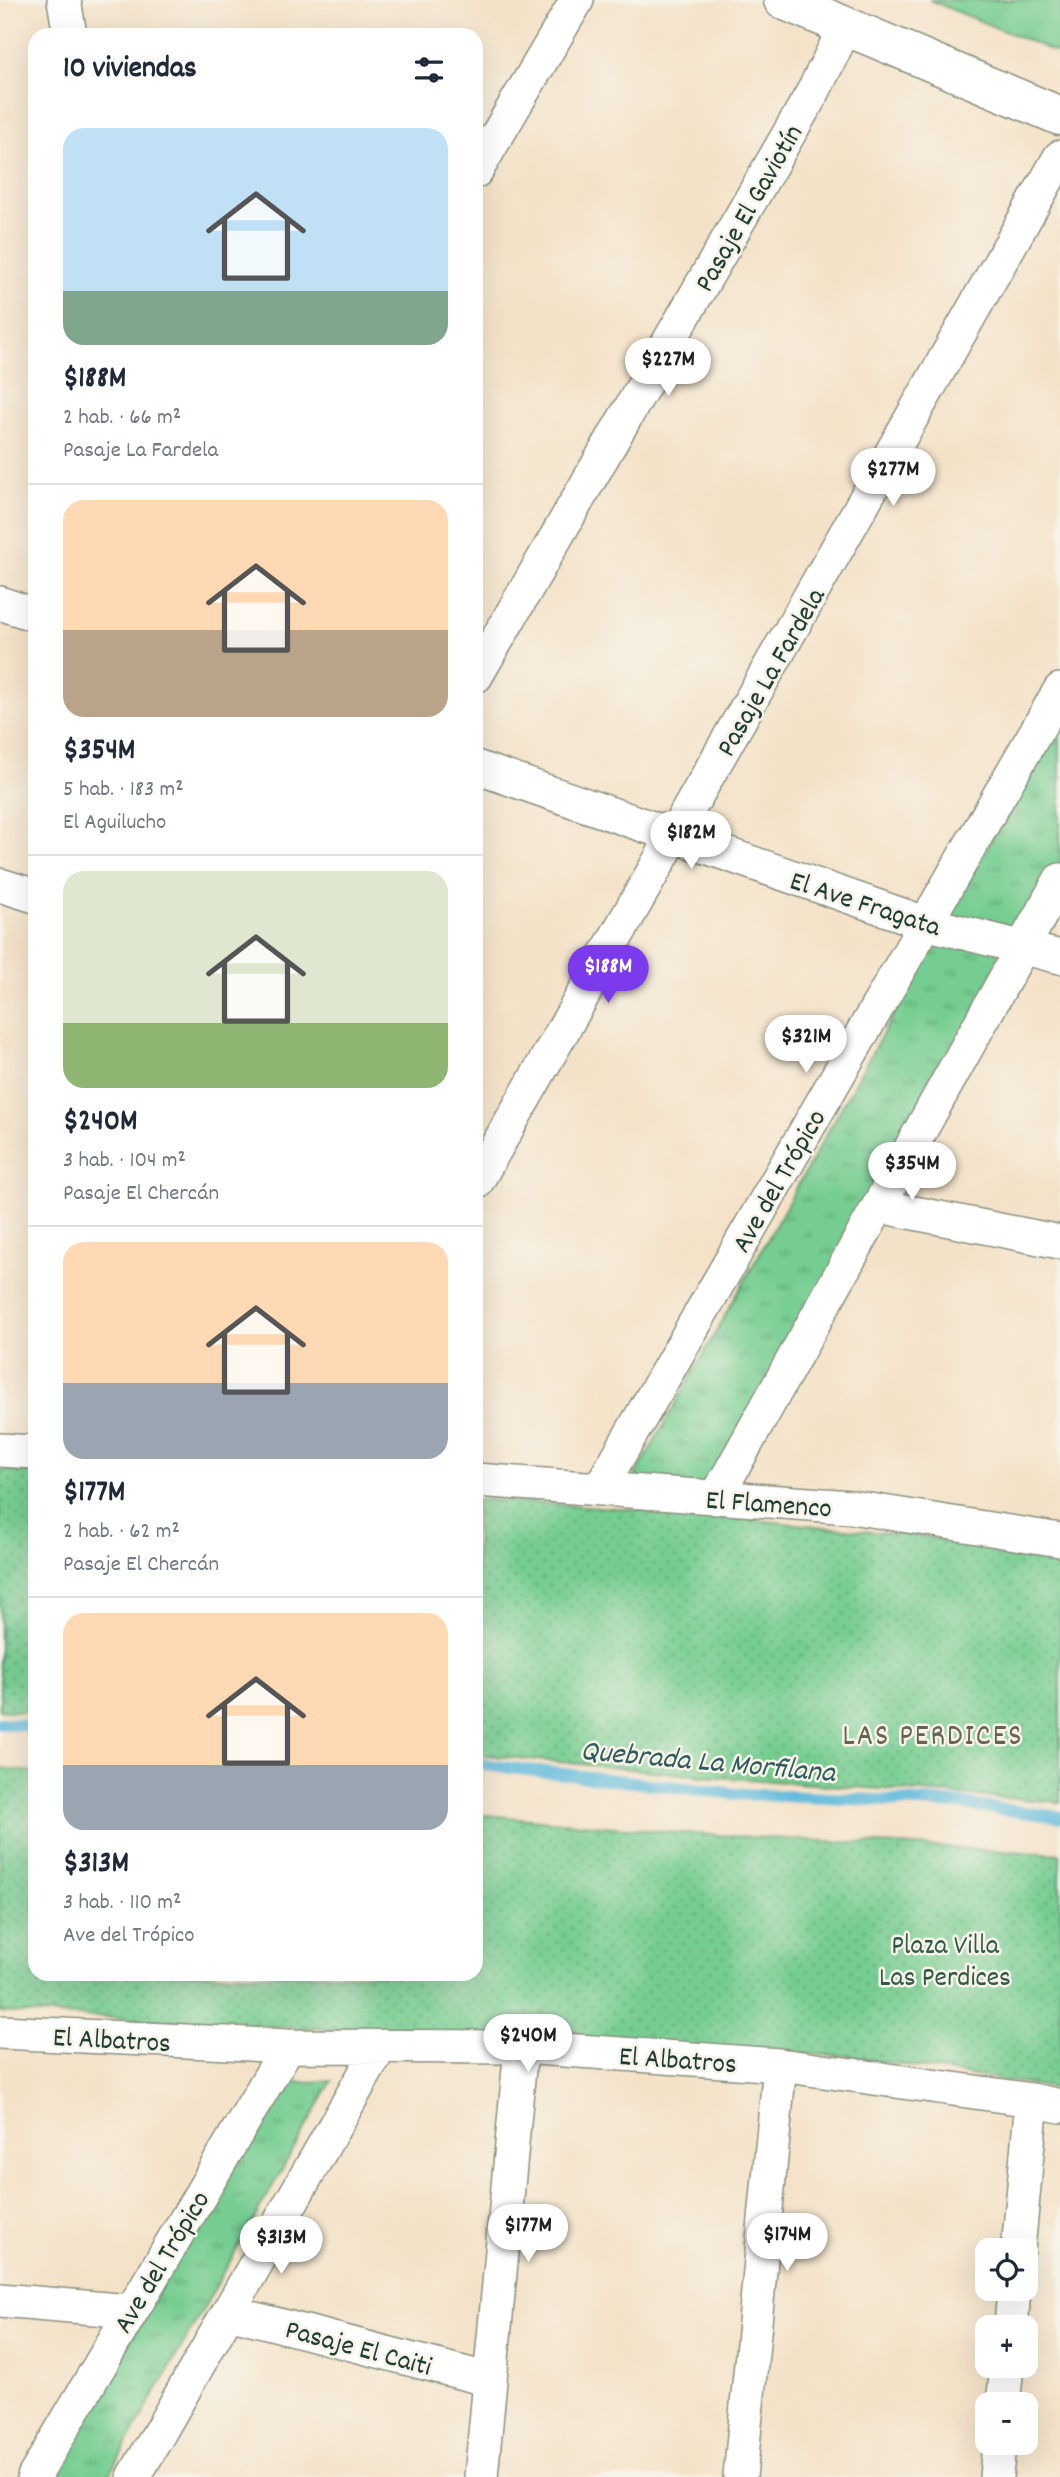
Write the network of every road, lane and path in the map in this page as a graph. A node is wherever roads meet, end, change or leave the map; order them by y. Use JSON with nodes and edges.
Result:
{"nodes":[{"id":1,"x":64,"y":0,"type":"edge"},
{"id":2,"x":577,"y":0,"type":"edge"},
{"id":3,"x":783,"y":0,"type":"edge"},
{"id":4,"x":846,"y":26,"type":"junction"},
{"id":5,"x":69,"y":28,"type":"edge"},
{"id":6,"x":1060,"y":116,"type":"edge"},
{"id":7,"x":1060,"y":157,"type":"edge"},
{"id":8,"x":483,"y":159,"type":"edge"},
{"id":9,"x":0,"y":603,"type":"edge"},
{"id":10,"x":28,"y":613,"type":"edge"},
{"id":11,"x":483,"y":664,"type":"edge"},
{"id":12,"x":1060,"y":690,"type":"edge"},
{"id":13,"x":483,"y":769,"type":"edge"},
{"id":14,"x":673,"y":836,"type":"junction"},
{"id":15,"x":1060,"y":880,"type":"edge"},
{"id":16,"x":0,"y":885,"type":"edge"},
{"id":17,"x":28,"y":895,"type":"edge"},
{"id":18,"x":925,"y":923,"type":"junction"},
{"id":19,"x":1021,"y":949,"type":"junction"},
{"id":20,"x":1060,"y":957,"type":"edge"},
{"id":21,"x":483,"y":1171,"type":"edge"},
{"id":22,"x":879,"y":1206,"type":"junction"},
{"id":23,"x":1060,"y":1242,"type":"edge"},
{"id":24,"x":0,"y":1450,"type":"edge"},
{"id":25,"x":28,"y":1451,"type":"edge"},
{"id":26,"x":483,"y":1480,"type":"edge"},
{"id":27,"x":600,"y":1488,"type":"junction"},
{"id":28,"x":716,"y":1498,"type":"junction"},
{"id":29,"x":1060,"y":1540,"type":"edge"},
{"id":30,"x":0,"y":2032,"type":"edge"},
{"id":31,"x":288,"y":2046,"type":"junction"},
{"id":32,"x":380,"y":2047,"type":"junction"},
{"id":33,"x":522,"y":2047,"type":"junction"},
{"id":34,"x":780,"y":2065,"type":"junction"},
{"id":35,"x":1046,"y":2103,"type":"edge"},
{"id":36,"x":1020,"y":2238,"type":"edge"},
{"id":37,"x":0,"y":2300,"type":"edge"},
{"id":38,"x":130,"y":2311,"type":"junction"},
{"id":39,"x":229,"y":2312,"type":"junction"},
{"id":40,"x":490,"y":2380,"type":"junction"},
{"id":41,"x":998,"y":2455,"type":"edge"},
{"id":42,"x":34,"y":2477,"type":"edge"},
{"id":43,"x":134,"y":2477,"type":"edge"},
{"id":44,"x":481,"y":2477,"type":"edge"},
{"id":45,"x":740,"y":2477,"type":"edge"},
{"id":46,"x":996,"y":2477,"type":"edge"}],
"edges":[{"from":1,"to":5,"type":"street"},
{"from":2,"to":8,"type":"street"},
{"from":3,"to":4,"type":"street"},
{"from":4,"to":6,"type":"street"},
{"from":4,"to":11,"type":"street","name":"Pasaje El Gaviotín"},
{"from":7,"to":14,"type":"street","name":"Pasaje La Fardela"},
{"from":9,"to":10,"type":"street"},
{"from":12,"to":18,"type":"street","name":"Ave del Trópico"},
{"from":13,"to":14,"type":"street","name":"El Ave Fragata"},
{"from":14,"to":18,"type":"street","name":"El Ave Fragata"},
{"from":14,"to":21,"type":"street","name":"Pasaje La Fardela"},
{"from":15,"to":19,"type":"street"},
{"from":16,"to":17,"type":"street"},
{"from":18,"to":19,"type":"street","name":"El Ave Fragata"},
{"from":18,"to":27,"type":"street","name":"Ave del Trópico"},
{"from":19,"to":20,"type":"street","name":"El Ave Fragata"},
{"from":19,"to":22,"type":"street"},
{"from":22,"to":23,"type":"street"},
{"from":22,"to":28,"type":"street"},
{"from":24,"to":25,"type":"street"},
{"from":26,"to":27,"type":"street","name":"El Flamenco"},
{"from":27,"to":28,"type":"street","name":"El Flamenco"},
{"from":28,"to":29,"type":"street","name":"El Flamenco"},
{"from":30,"to":31,"type":"street","name":"El Albatros"},
{"from":31,"to":32,"type":"street","name":"El Albatros"},
{"from":31,"to":38,"type":"street","name":"Ave del Trópico"},
{"from":32,"to":33,"type":"street","name":"El Albatros"},
{"from":32,"to":39,"type":"street"},
{"from":33,"to":34,"type":"street","name":"El Albatros"},
{"from":33,"to":40,"type":"street"},
{"from":34,"to":35,"type":"street","name":"El Albatros"},
{"from":34,"to":45,"type":"street"},
{"from":35,"to":36,"type":"street"},
{"from":37,"to":38,"type":"street"},
{"from":38,"to":42,"type":"street","name":"Ave del Trópico"},
{"from":39,"to":40,"type":"street","name":"Pasaje El Caiti"},
{"from":39,"to":43,"type":"street"},
{"from":40,"to":44,"type":"street"},
{"from":41,"to":46,"type":"street"}]}
